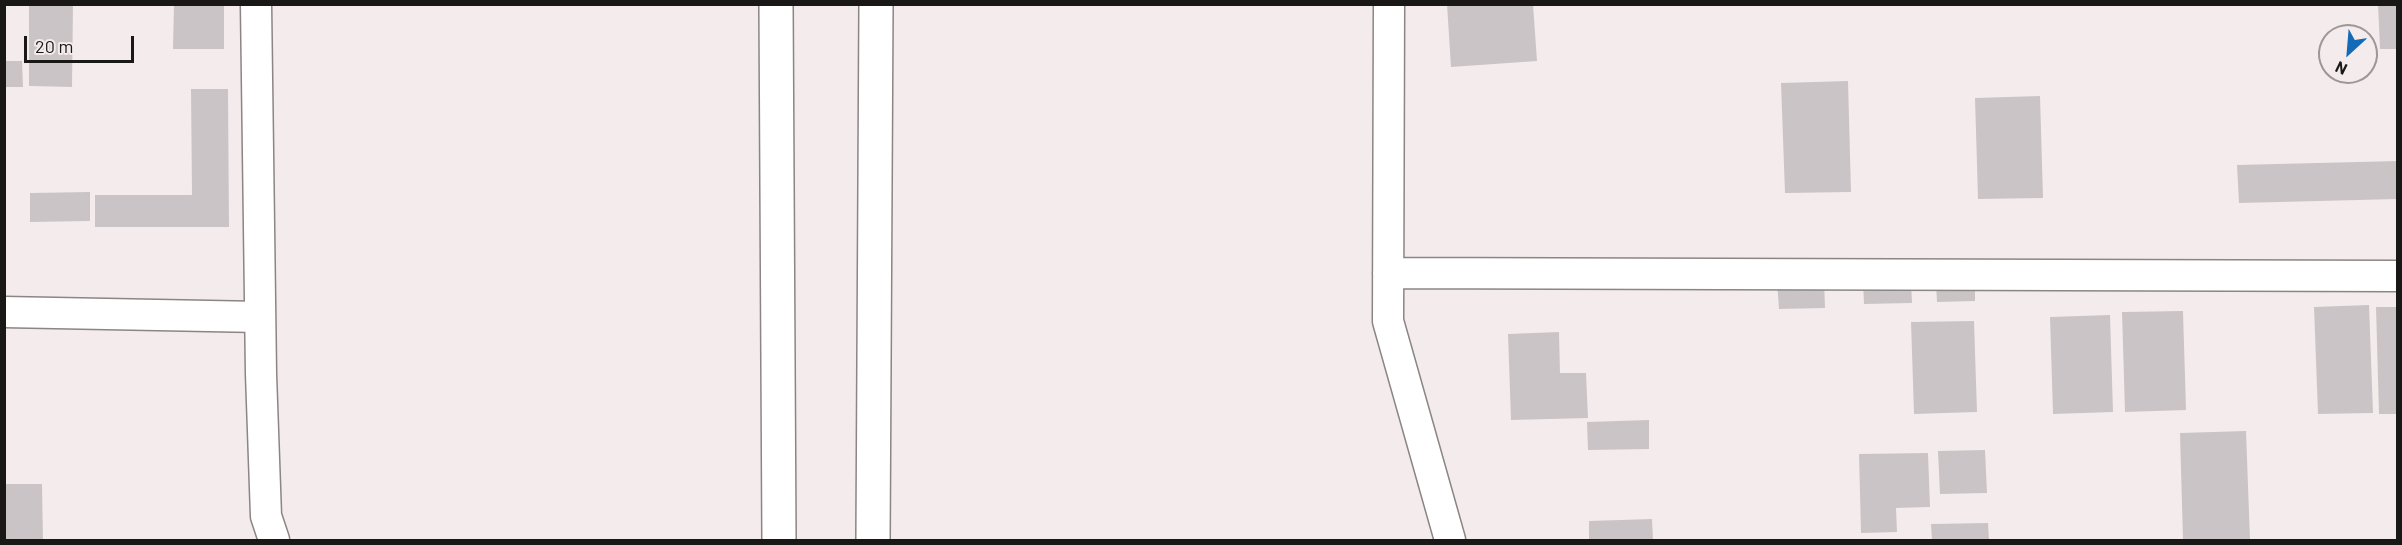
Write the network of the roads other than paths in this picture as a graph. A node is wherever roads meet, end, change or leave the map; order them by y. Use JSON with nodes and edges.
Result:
{"nodes":[{"id":1,"x":255,"y":4,"type":"edge"},
{"id":2,"x":776,"y":4,"type":"edge"},
{"id":3,"x":876,"y":4,"type":"edge"},
{"id":4,"x":1389,"y":4,"type":"edge"},
{"id":5,"x":1388,"y":273,"type":"junction"},
{"id":6,"x":2397,"y":276,"type":"edge"},
{"id":7,"x":4,"y":312,"type":"edge"},
{"id":8,"x":260,"y":316,"type":"junction"},
{"id":9,"x":273,"y":540,"type":"edge"},
{"id":10,"x":779,"y":540,"type":"edge"},
{"id":11,"x":873,"y":540,"type":"edge"},
{"id":12,"x":1450,"y":540,"type":"edge"}],
"edges":[{"from":1,"to":8,"type":"street"},
{"from":2,"to":10,"type":"street"},
{"from":3,"to":11,"type":"street"},
{"from":4,"to":5,"type":"street"},
{"from":5,"to":6,"type":"street"},
{"from":5,"to":12,"type":"street"},
{"from":7,"to":8,"type":"street"},
{"from":8,"to":9,"type":"street"}]}
